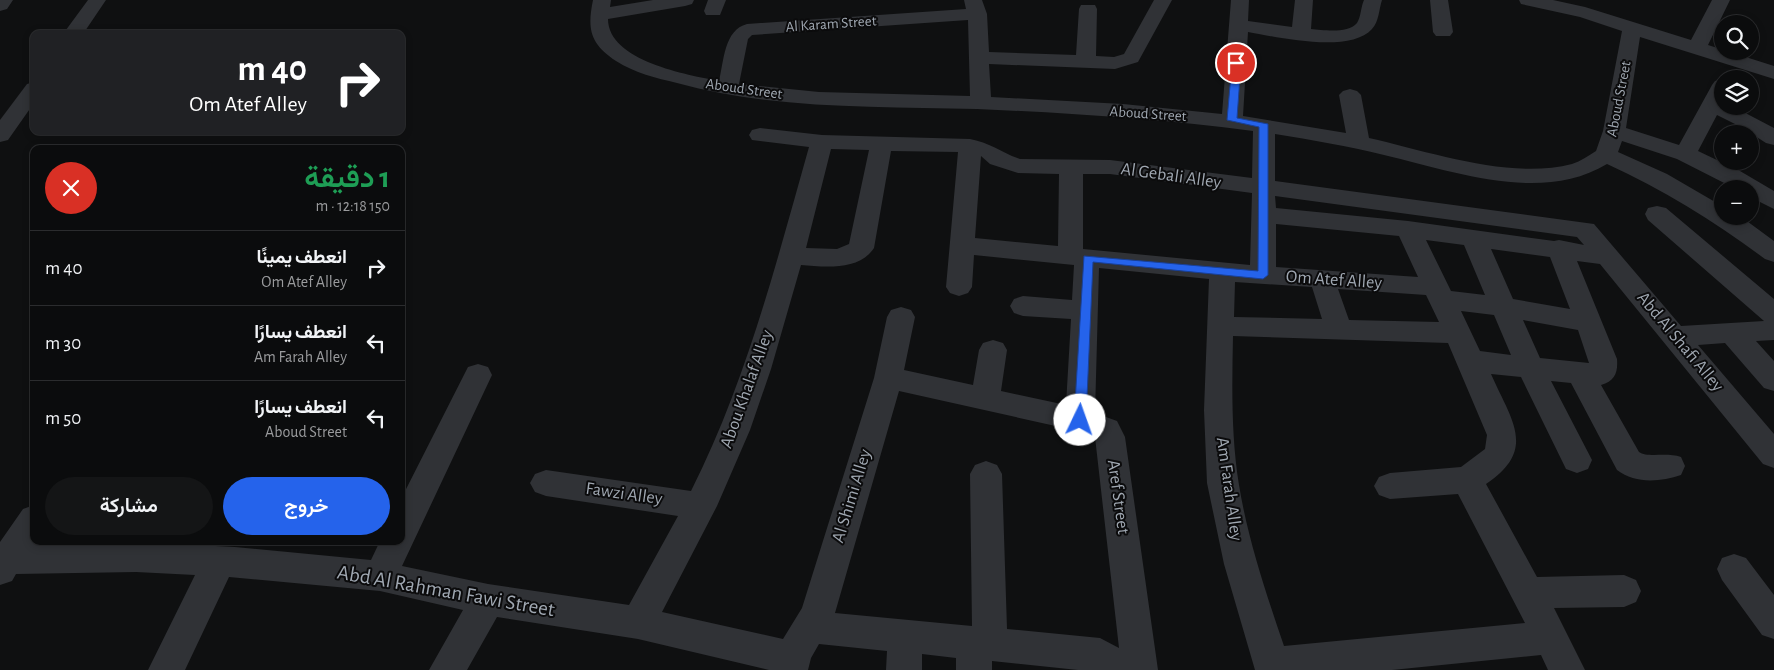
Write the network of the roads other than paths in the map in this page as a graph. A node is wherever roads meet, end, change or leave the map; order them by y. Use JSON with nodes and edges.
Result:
{"nodes":[{"id":1,"x":4,"y":0,"type":"edge"},
{"id":2,"x":97,"y":0,"type":"edge"},
{"id":3,"x":686,"y":0,"type":"edge"},
{"id":4,"x":1163,"y":0,"type":"edge"},
{"id":5,"x":1240,"y":0,"type":"edge"},
{"id":6,"x":1304,"y":0,"type":"edge"},
{"id":7,"x":1372,"y":0,"type":"edge"},
{"id":8,"x":1439,"y":0,"type":"edge"},
{"id":9,"x":1528,"y":0,"type":"edge"},
{"id":10,"x":1721,"y":0,"type":"edge"},
{"id":11,"x":0,"y":5,"type":"edge"},
{"id":12,"x":1581,"y":6,"type":"edge"},
{"id":13,"x":601,"y":7,"type":"edge"},
{"id":14,"x":975,"y":7,"type":"edge"},
{"id":15,"x":1088,"y":9,"type":"dead end"},
{"id":16,"x":1239,"y":25,"type":"junction"},
{"id":17,"x":1632,"y":28,"type":"junction"},
{"id":18,"x":75,"y":30,"type":"edge"},
{"id":19,"x":1443,"y":32,"type":"dead end"},
{"id":20,"x":1301,"y":34,"type":"junction"},
{"id":21,"x":1696,"y":49,"type":"junction"},
{"id":22,"x":979,"y":58,"type":"junction"},
{"id":23,"x":1736,"y":61,"type":"junction"},
{"id":24,"x":1086,"y":62,"type":"junction"},
{"id":25,"x":1731,"y":70,"type":"edge"},
{"id":26,"x":1774,"y":73,"type":"edge"},
{"id":27,"x":728,"y":88,"type":"junction"},
{"id":28,"x":30,"y":94,"type":"edge"},
{"id":29,"x":1350,"y":95,"type":"dead end"},
{"id":30,"x":1714,"y":101,"type":"edge"},
{"id":31,"x":981,"y":103,"type":"junction"},
{"id":32,"x":1712,"y":105,"type":"junction"},
{"id":33,"x":1232,"y":120,"type":"junction"},
{"id":34,"x":1264,"y":124,"type":"junction"},
{"id":35,"x":1614,"y":131,"type":"junction"},
{"id":36,"x":0,"y":135,"type":"edge"},
{"id":37,"x":760,"y":135,"type":"dead end"},
{"id":38,"x":1774,"y":138,"type":"edge"},
{"id":39,"x":822,"y":142,"type":"junction"},
{"id":40,"x":1358,"y":142,"type":"junction"},
{"id":41,"x":881,"y":144,"type":"junction"},
{"id":42,"x":970,"y":146,"type":"junction"},
{"id":43,"x":1685,"y":154,"type":"junction"},
{"id":44,"x":1606,"y":155,"type":"junction"},
{"id":45,"x":1071,"y":166,"type":"junction"},
{"id":46,"x":1264,"y":188,"type":"junction"},
{"id":47,"x":1774,"y":200,"type":"edge"},
{"id":48,"x":1714,"y":211,"type":"edge"},
{"id":49,"x":1657,"y":214,"type":"dead end"},
{"id":50,"x":1264,"y":215,"type":"junction"},
{"id":51,"x":1735,"y":225,"type":"edge"},
{"id":52,"x":1408,"y":229,"type":"junction"},
{"id":53,"x":1585,"y":230,"type":"joint"},
{"id":54,"x":1473,"y":237,"type":"junction"},
{"id":55,"x":962,"y":246,"type":"junction"},
{"id":56,"x":1560,"y":248,"type":"junction"},
{"id":57,"x":1774,"y":253,"type":"edge"},
{"id":58,"x":791,"y":256,"type":"junction"},
{"id":59,"x":1079,"y":257,"type":"junction"},
{"id":60,"x":1609,"y":257,"type":"junction"},
{"id":61,"x":1222,"y":272,"type":"junction"},
{"id":62,"x":1263,"y":275,"type":"junction"},
{"id":63,"x":1322,"y":279,"type":"junction"},
{"id":64,"x":959,"y":287,"type":"dead end"},
{"id":65,"x":1440,"y":293,"type":"junction"},
{"id":66,"x":1023,"y":306,"type":"dead end"},
{"id":67,"x":1501,"y":306,"type":"junction"},
{"id":68,"x":1085,"y":310,"type":"junction"},
{"id":69,"x":1774,"y":314,"type":"edge"},
{"id":70,"x":901,"y":317,"type":"dead end"},
{"id":71,"x":1588,"y":322,"type":"junction"},
{"id":72,"x":1220,"y":326,"type":"junction"},
{"id":73,"x":1774,"y":330,"type":"edge"},
{"id":74,"x":1339,"y":331,"type":"junction"},
{"id":75,"x":1731,"y":332,"type":"junction"},
{"id":76,"x":1457,"y":333,"type":"junction"},
{"id":77,"x":1676,"y":336,"type":"junction"},
{"id":78,"x":993,"y":350,"type":"dead end"},
{"id":79,"x":1471,"y":361,"type":"junction"},
{"id":80,"x":1530,"y":367,"type":"junction"},
{"id":81,"x":1580,"y":373,"type":"junction"},
{"id":82,"x":478,"y":375,"type":"dead end"},
{"id":83,"x":888,"y":378,"type":"junction"},
{"id":84,"x":1774,"y":380,"type":"edge"},
{"id":85,"x":985,"y":400,"type":"junction"},
{"id":86,"x":1080,"y":420,"type":"junction"},
{"id":87,"x":1774,"y":455,"type":"edge"},
{"id":88,"x":1576,"y":460,"type":"dead end"},
{"id":89,"x":1670,"y":466,"type":"dead end"},
{"id":90,"x":986,"y":474,"type":"dead end"},
{"id":91,"x":1467,"y":480,"type":"junction"},
{"id":92,"x":546,"y":483,"type":"dead end"},
{"id":93,"x":1390,"y":486,"type":"dead end"},
{"id":94,"x":702,"y":506,"type":"junction"},
{"id":95,"x":30,"y":524,"type":"edge"},
{"id":96,"x":405,"y":524,"type":"edge"},
{"id":97,"x":395,"y":545,"type":"edge"},
{"id":98,"x":219,"y":562,"type":"junction"},
{"id":99,"x":3,"y":565,"type":"edge"},
{"id":100,"x":1734,"y":569,"type":"dead end"},
{"id":101,"x":380,"y":576,"type":"junction"},
{"id":102,"x":1624,"y":591,"type":"dead end"},
{"id":103,"x":1528,"y":593,"type":"junction"},
{"id":104,"x":488,"y":600,"type":"junction"},
{"id":105,"x":638,"y":623,"type":"junction"},
{"id":106,"x":1774,"y":623,"type":"edge"},
{"id":107,"x":812,"y":627,"type":"junction"},
{"id":108,"x":905,"y":635,"type":"junction"},
{"id":109,"x":1549,"y":638,"type":"junction"},
{"id":110,"x":979,"y":652,"type":"edge"},
{"id":111,"x":1051,"y":660,"type":"edge"},
{"id":112,"x":790,"y":664,"type":"edge"},
{"id":113,"x":1272,"y":668,"type":"edge"},
{"id":114,"x":166,"y":670,"type":"edge"},
{"id":115,"x":447,"y":670,"type":"edge"},
{"id":116,"x":904,"y":670,"type":"edge"},
{"id":117,"x":1113,"y":670,"type":"edge"},
{"id":118,"x":1140,"y":670,"type":"edge"},
{"id":119,"x":1567,"y":670,"type":"edge"}],
"edges":[{"from":1,"to":11,"type":"street"},
{"from":2,"to":18,"type":"street"},
{"from":3,"to":13,"type":"street"},
{"from":4,"to":24,"type":"street"},
{"from":5,"to":16,"type":"street"},
{"from":6,"to":20,"type":"street"},
{"from":7,"to":20,"type":"street"},
{"from":8,"to":19,"type":"street"},
{"from":9,"to":12,"type":"street"},
{"from":10,"to":21,"type":"street"},
{"from":12,"to":17,"type":"street"},
{"from":13,"to":27,"type":"street","name":"Aboud Street"},
{"from":14,"to":22,"type":"street"},
{"from":14,"to":27,"type":"street","name":"Al Karam Street"},
{"from":15,"to":24,"type":"street"},
{"from":16,"to":20,"type":"street"},
{"from":16,"to":33,"type":"street"},
{"from":17,"to":21,"type":"street"},
{"from":17,"to":35,"type":"street","name":"Aboud Street"},
{"from":21,"to":23,"type":"street"},
{"from":22,"to":24,"type":"street"},
{"from":22,"to":31,"type":"street"},
{"from":23,"to":25,"type":"street"},
{"from":23,"to":26,"type":"street"},
{"from":27,"to":31,"type":"street","name":"Aboud Street"},
{"from":28,"to":36,"type":"street"},
{"from":29,"to":40,"type":"street"},
{"from":30,"to":32,"type":"street"},
{"from":31,"to":33,"type":"street","name":"Aboud Street"},
{"from":32,"to":38,"type":"street"},
{"from":32,"to":43,"type":"street"},
{"from":33,"to":34,"type":"street","name":"Aboud Street"},
{"from":34,"to":40,"type":"street","name":"Aboud Street"},
{"from":34,"to":46,"type":"street"},
{"from":35,"to":43,"type":"street"},
{"from":35,"to":44,"type":"street","name":"Aboud Street"},
{"from":37,"to":39,"type":"street","name":"Al Gebali Alley"},
{"from":39,"to":41,"type":"street","name":"Al Gebali Alley"},
{"from":39,"to":58,"type":"street","name":"Abou Khalaf Alley"},
{"from":40,"to":44,"type":"street","name":"Aboud Street"},
{"from":41,"to":42,"type":"street","name":"Al Gebali Alley"},
{"from":41,"to":58,"type":"street"},
{"from":42,"to":45,"type":"street","name":"Al Gebali Alley"},
{"from":42,"to":55,"type":"street"},
{"from":43,"to":47,"type":"street"},
{"from":44,"to":48,"type":"street"},
{"from":45,"to":46,"type":"street","name":"Al Gebali Alley"},
{"from":45,"to":59,"type":"street"},
{"from":46,"to":50,"type":"street"},
{"from":46,"to":53,"type":"street","name":"Al Gebali Alley"},
{"from":49,"to":69,"type":"street"},
{"from":50,"to":52,"type":"street"},
{"from":50,"to":62,"type":"street"},
{"from":51,"to":57,"type":"street"},
{"from":52,"to":54,"type":"street"},
{"from":52,"to":65,"type":"street"},
{"from":53,"to":60,"type":"street","name":"Abd Al Shafi Alley"},
{"from":54,"to":56,"type":"street"},
{"from":54,"to":67,"type":"street"},
{"from":55,"to":59,"type":"street","name":"Om Atef Alley"},
{"from":55,"to":64,"type":"street"},
{"from":56,"to":60,"type":"street"},
{"from":56,"to":71,"type":"street"},
{"from":58,"to":94,"type":"street","name":"Abou Khalaf Alley"},
{"from":59,"to":61,"type":"street","name":"Om Atef Alley"},
{"from":59,"to":68,"type":"street"},
{"from":60,"to":77,"type":"street","name":"Abd Al Shafi Alley"},
{"from":61,"to":62,"type":"street","name":"Om Atef Alley"},
{"from":61,"to":72,"type":"street","name":"Am Farah Alley"},
{"from":62,"to":63,"type":"street","name":"Om Atef Alley"},
{"from":63,"to":65,"type":"street","name":"Om Atef Alley"},
{"from":63,"to":74,"type":"street"},
{"from":65,"to":67,"type":"street","name":"Om Atef Alley"},
{"from":65,"to":76,"type":"street"},
{"from":66,"to":68,"type":"street"},
{"from":67,"to":71,"type":"street","name":"Om Atef Alley"},
{"from":67,"to":80,"type":"street"},
{"from":68,"to":86,"type":"street"},
{"from":70,"to":83,"type":"street","name":"Al Shimi Alley"},
{"from":71,"to":81,"type":"street"},
{"from":72,"to":74,"type":"street"},
{"from":72,"to":113,"type":"street","name":"Am Farah Alley"},
{"from":73,"to":75,"type":"street"},
{"from":74,"to":76,"type":"street"},
{"from":75,"to":77,"type":"street"},
{"from":75,"to":84,"type":"street"},
{"from":76,"to":79,"type":"street"},
{"from":77,"to":87,"type":"street","name":"Abd Al Shafi Alley"},
{"from":78,"to":85,"type":"street"},
{"from":79,"to":80,"type":"street"},
{"from":79,"to":91,"type":"street"},
{"from":80,"to":81,"type":"street"},
{"from":80,"to":88,"type":"street"},
{"from":81,"to":89,"type":"street"},
{"from":82,"to":96,"type":"street"},
{"from":83,"to":85,"type":"street","name":"Aref Street"},
{"from":83,"to":107,"type":"street","name":"Al Shimi Alley"},
{"from":85,"to":86,"type":"street","name":"Aref Street"},
{"from":86,"to":118,"type":"street","name":"Aref Street"},
{"from":90,"to":110,"type":"street"},
{"from":91,"to":93,"type":"street"},
{"from":91,"to":103,"type":"street"},
{"from":92,"to":94,"type":"street","name":"Fawzi Alley"},
{"from":94,"to":105,"type":"street","name":"Abou Khalaf Alley"},
{"from":95,"to":99,"type":"street"},
{"from":97,"to":101,"type":"street"},
{"from":98,"to":99,"type":"street","name":"Abd Al Rahman Fawi Street"},
{"from":98,"to":101,"type":"street","name":"Abd Al Rahman Fawi Street"},
{"from":98,"to":114,"type":"street"},
{"from":100,"to":106,"type":"street"},
{"from":101,"to":104,"type":"street","name":"Abd Al Rahman Fawi Street"},
{"from":102,"to":103,"type":"street"},
{"from":103,"to":109,"type":"street"},
{"from":104,"to":105,"type":"street","name":"Abd Al Rahman Fawi Street"},
{"from":104,"to":115,"type":"street"},
{"from":105,"to":112,"type":"street","name":"Abd Al Rahman Fawi Street"},
{"from":107,"to":108,"type":"street"},
{"from":107,"to":112,"type":"street","name":"Al Shimi Alley"},
{"from":108,"to":110,"type":"street"},
{"from":108,"to":116,"type":"street"},
{"from":109,"to":113,"type":"street"},
{"from":109,"to":119,"type":"street"},
{"from":110,"to":111,"type":"street"},
{"from":111,"to":117,"type":"street"}]}
